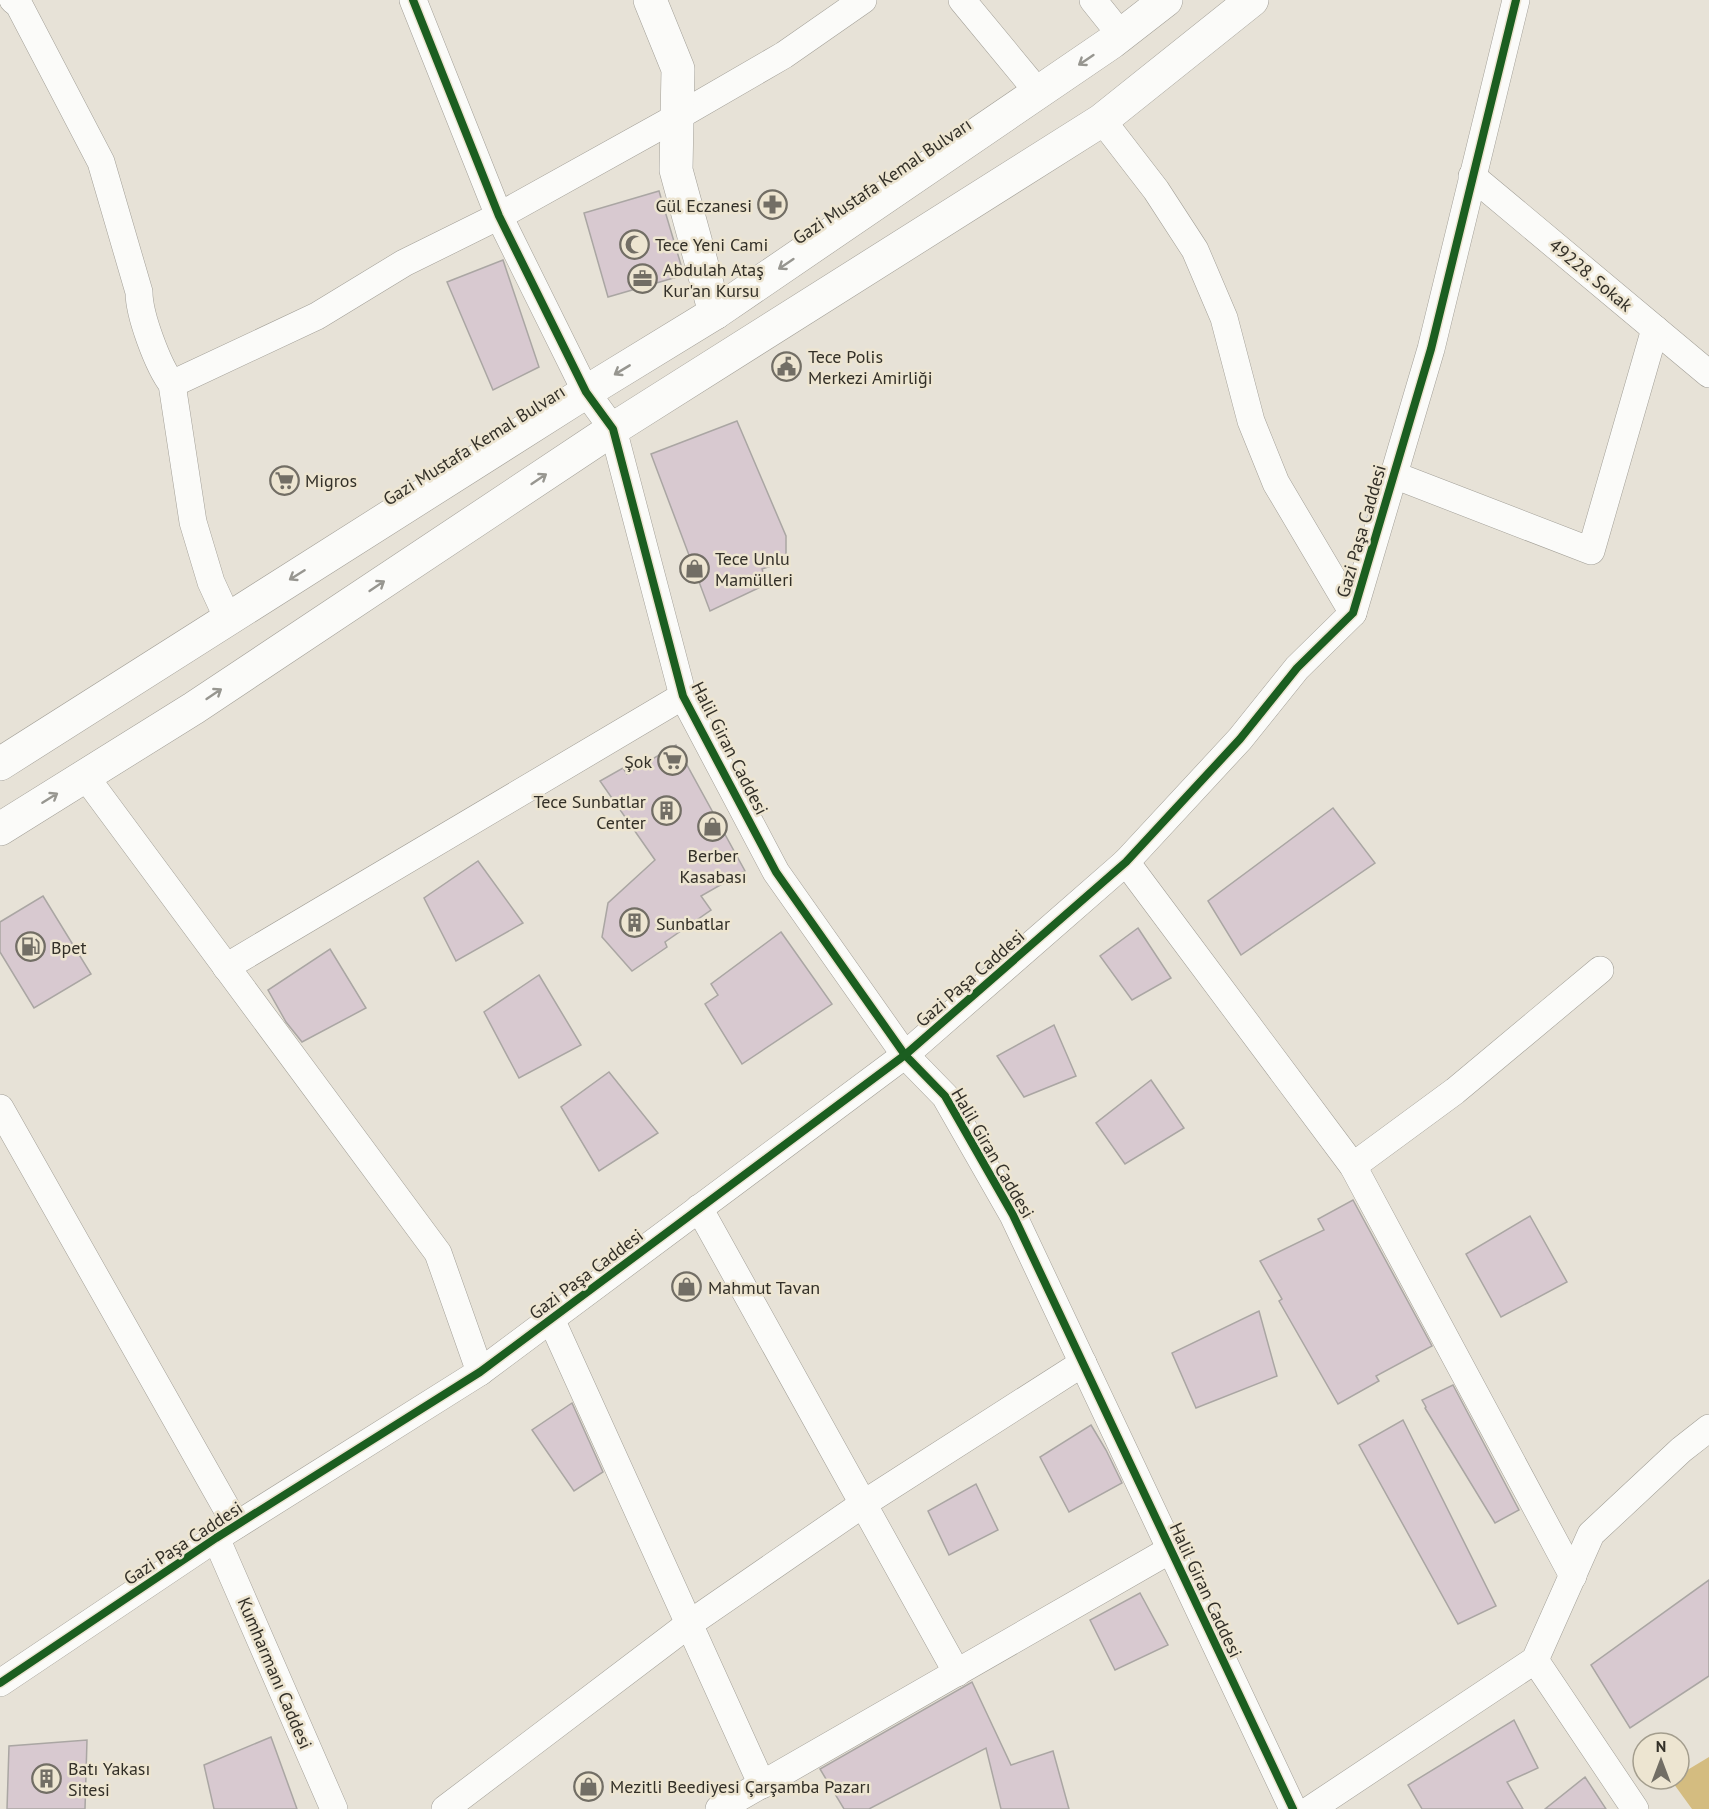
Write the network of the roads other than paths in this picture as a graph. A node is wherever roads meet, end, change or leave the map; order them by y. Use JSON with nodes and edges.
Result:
{"nodes":[{"id":1,"x":13,"y":0,"type":"edge"},
{"id":2,"x":413,"y":0,"type":"edge"},
{"id":3,"x":650,"y":0,"type":"edge"},
{"id":4,"x":863,"y":0,"type":"edge"},
{"id":5,"x":962,"y":0,"type":"edge"},
{"id":6,"x":1093,"y":0,"type":"edge"},
{"id":7,"x":1166,"y":0,"type":"edge"},
{"id":8,"x":1252,"y":0,"type":"edge"},
{"id":9,"x":1516,"y":0,"type":"edge"},
{"id":10,"x":1120,"y":35,"type":"junction"},
{"id":11,"x":1038,"y":92,"type":"junction"},
{"id":12,"x":677,"y":117,"type":"junction"},
{"id":13,"x":1102,"y":120,"type":"junction"},
{"id":14,"x":1472,"y":176,"type":"junction"},
{"id":15,"x":499,"y":216,"type":"junction"},
{"id":16,"x":715,"y":313,"type":"junction"},
{"id":17,"x":1655,"y":329,"type":"junction"},
{"id":18,"x":1709,"y":374,"type":"edge"},
{"id":19,"x":172,"y":384,"type":"junction"},
{"id":20,"x":586,"y":392,"type":"junction"},
{"id":21,"x":613,"y":429,"type":"junction"},
{"id":22,"x":1394,"y":475,"type":"junction"},
{"id":23,"x":1353,"y":613,"type":"junction"},
{"id":24,"x":228,"y":619,"type":"junction"},
{"id":25,"x":683,"y":696,"type":"junction"},
{"id":26,"x":0,"y":764,"type":"edge"},
{"id":27,"x":85,"y":776,"type":"junction"},
{"id":28,"x":0,"y":829,"type":"edge"},
{"id":29,"x":1126,"y":862,"type":"junction"},
{"id":30,"x":226,"y":967,"type":"junction"},
{"id":31,"x":1600,"y":970,"type":"dead end"},
{"id":32,"x":905,"y":1055,"type":"junction"},
{"id":33,"x":0,"y":1108,"type":"edge"},
{"id":34,"x":1353,"y":1166,"type":"junction"},
{"id":35,"x":699,"y":1208,"type":"junction"},
{"id":36,"x":551,"y":1319,"type":"junction"},
{"id":37,"x":1083,"y":1363,"type":"junction"},
{"id":38,"x":480,"y":1372,"type":"junction"},
{"id":39,"x":1709,"y":1428,"type":"edge"},
{"id":40,"x":863,"y":1504,"type":"junction"},
{"id":41,"x":226,"y":1531,"type":"junction"},
{"id":42,"x":1170,"y":1550,"type":"junction"},
{"id":43,"x":1573,"y":1576,"type":"junction"},
{"id":44,"x":689,"y":1624,"type":"junction"},
{"id":45,"x":1535,"y":1660,"type":"junction"},
{"id":46,"x":957,"y":1673,"type":"junction"},
{"id":47,"x":0,"y":1683,"type":"edge"},
{"id":48,"x":762,"y":1785,"type":"junction"},
{"id":49,"x":733,"y":1805,"type":"edge"},
{"id":50,"x":334,"y":1809,"type":"edge"},
{"id":51,"x":445,"y":1809,"type":"edge"},
{"id":52,"x":1293,"y":1809,"type":"edge"},
{"id":53,"x":1311,"y":1809,"type":"edge"},
{"id":54,"x":1635,"y":1809,"type":"edge"}],
"edges":[{"from":1,"to":19,"type":"street"},
{"from":2,"to":15,"type":"street"},
{"from":3,"to":12,"type":"main road"},
{"from":4,"to":12,"type":"street"},
{"from":5,"to":11,"type":"street"},
{"from":6,"to":10,"type":"street"},
{"from":7,"to":10,"type":"main road","name":"Gazi Mustafa Kemal Bulvarı"},
{"from":8,"to":13,"type":"main road"},
{"from":9,"to":14,"type":"street","name":"Gazi Paşa Caddesi"},
{"from":10,"to":11,"type":"main road","name":"Gazi Mustafa Kemal Bulvarı","one_way":true},
{"from":11,"to":16,"type":"main road","name":"Gazi Mustafa Kemal Bulvarı","one_way":true},
{"from":12,"to":15,"type":"street"},
{"from":12,"to":16,"type":"main road"},
{"from":13,"to":21,"type":"main road"},
{"from":13,"to":23,"type":"street"},
{"from":14,"to":17,"type":"street","name":"49228. Sokak"},
{"from":14,"to":22,"type":"street","name":"Gazi Paşa Caddesi"},
{"from":15,"to":19,"type":"street"},
{"from":15,"to":20,"type":"street"},
{"from":16,"to":20,"type":"main road","name":"Gazi Mustafa Kemal Bulvarı","one_way":true},
{"from":17,"to":18,"type":"street","name":"49228. Sokak"},
{"from":17,"to":22,"type":"street"},
{"from":19,"to":24,"type":"street"},
{"from":20,"to":21,"type":"street"},
{"from":20,"to":24,"type":"main road","name":"Gazi Mustafa Kemal Bulvarı","one_way":true},
{"from":21,"to":25,"type":"street","name":"Halil Giran Caddesi"},
{"from":27,"to":21,"type":"main road","one_way":true},
{"from":22,"to":23,"type":"street","name":"Gazi Paşa Caddesi"},
{"from":23,"to":29,"type":"street","name":"Gazi Paşa Caddesi"},
{"from":24,"to":26,"type":"main road","name":"Gazi Mustafa Kemal Bulvarı"},
{"from":25,"to":30,"type":"street"},
{"from":25,"to":32,"type":"street","name":"Halil Giran Caddesi"},
{"from":28,"to":27,"type":"main road","one_way":true},
{"from":27,"to":30,"type":"street"},
{"from":29,"to":32,"type":"street","name":"Gazi Paşa Caddesi"},
{"from":29,"to":34,"type":"street"},
{"from":30,"to":38,"type":"street"},
{"from":31,"to":34,"type":"street"},
{"from":32,"to":35,"type":"street","name":"Gazi Paşa Caddesi"},
{"from":32,"to":37,"type":"street","name":"Halil Giran Caddesi"},
{"from":33,"to":41,"type":"street","name":"Kumharmanı Caddesi"},
{"from":34,"to":43,"type":"street"},
{"from":35,"to":36,"type":"street","name":"Gazi Paşa Caddesi"},
{"from":35,"to":40,"type":"street"},
{"from":36,"to":38,"type":"street","name":"Gazi Paşa Caddesi"},
{"from":36,"to":44,"type":"street"},
{"from":37,"to":40,"type":"street"},
{"from":37,"to":42,"type":"street","name":"Halil Giran Caddesi"},
{"from":38,"to":41,"type":"street","name":"Gazi Paşa Caddesi"},
{"from":39,"to":43,"type":"street"},
{"from":40,"to":44,"type":"street"},
{"from":40,"to":46,"type":"street"},
{"from":41,"to":47,"type":"street","name":"Gazi Paşa Caddesi"},
{"from":41,"to":50,"type":"street","name":"Kumharmanı Caddesi"},
{"from":42,"to":46,"type":"street"},
{"from":42,"to":52,"type":"street","name":"Halil Giran Caddesi"},
{"from":43,"to":45,"type":"street"},
{"from":44,"to":48,"type":"street"},
{"from":44,"to":51,"type":"street"},
{"from":45,"to":53,"type":"street"},
{"from":45,"to":54,"type":"street"},
{"from":46,"to":48,"type":"street"},
{"from":48,"to":49,"type":"street"}]}
